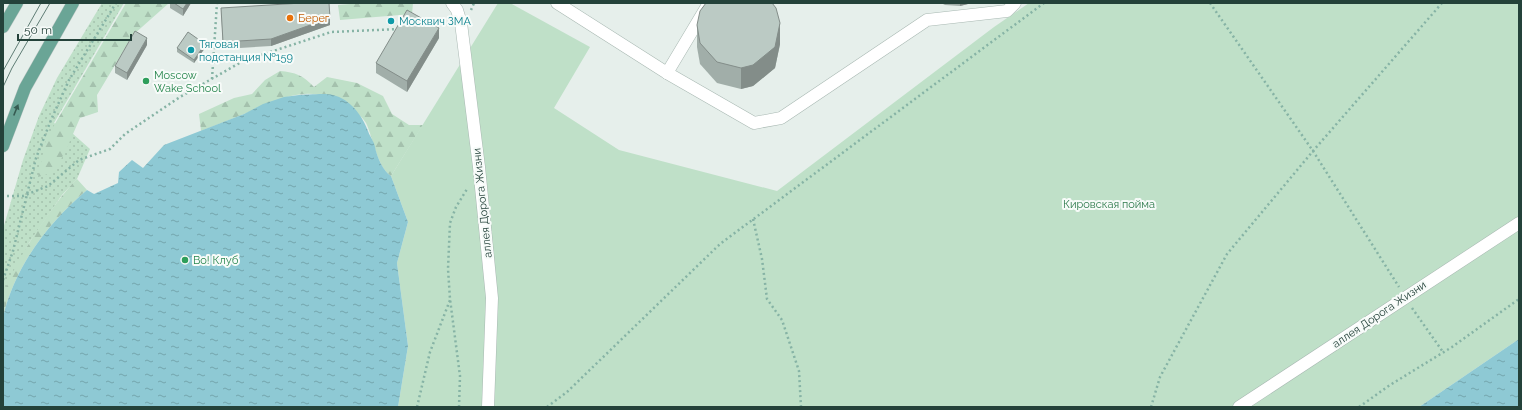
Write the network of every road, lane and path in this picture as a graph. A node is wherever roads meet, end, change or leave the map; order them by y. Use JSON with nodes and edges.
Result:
{"nodes":[{"id":1,"x":17,"y":3,"type":"edge"},
{"id":2,"x":73,"y":3,"type":"edge"},
{"id":3,"x":116,"y":3,"type":"edge"},
{"id":4,"x":217,"y":3,"type":"edge"},
{"id":5,"x":452,"y":3,"type":"edge"},
{"id":6,"x":557,"y":3,"type":"edge"},
{"id":7,"x":708,"y":3,"type":"edge"},
{"id":8,"x":1015,"y":3,"type":"edge"},
{"id":9,"x":1044,"y":3,"type":"edge"},
{"id":10,"x":1210,"y":3,"type":"edge"},
{"id":11,"x":1442,"y":3,"type":"edge"},
{"id":12,"x":3,"y":27,"type":"edge"},
{"id":13,"x":402,"y":29,"type":"edge"},
{"id":14,"x":667,"y":73,"type":"junction"},
{"id":15,"x":212,"y":79,"type":"junction"},
{"id":16,"x":3,"y":146,"type":"edge"},
{"id":17,"x":1313,"y":151,"type":"junction"},
{"id":18,"x":468,"y":187,"type":"dead end"},
{"id":19,"x":26,"y":195,"type":"junction"},
{"id":20,"x":7,"y":196,"type":"dead end"},
{"id":21,"x":753,"y":219,"type":"junction"},
{"id":22,"x":1519,"y":223,"type":"edge"},
{"id":23,"x":3,"y":280,"type":"edge"},
{"id":24,"x":1404,"y":297,"type":"junction"},
{"id":25,"x":450,"y":299,"type":"junction"},
{"id":26,"x":1519,"y":299,"type":"edge"},
{"id":27,"x":1443,"y":352,"type":"junction"},
{"id":28,"x":417,"y":407,"type":"edge"},
{"id":29,"x":459,"y":407,"type":"edge"},
{"id":30,"x":488,"y":407,"type":"edge"},
{"id":31,"x":547,"y":407,"type":"edge"},
{"id":32,"x":801,"y":407,"type":"edge"},
{"id":33,"x":1151,"y":407,"type":"edge"},
{"id":34,"x":1239,"y":407,"type":"edge"},
{"id":35,"x":1359,"y":407,"type":"edge"}],
"edges":[{"from":1,"to":12,"type":"main road"},
{"from":16,"to":2,"type":"main road","one_way":true},
{"from":3,"to":19,"type":"path"},
{"from":4,"to":15,"type":"path"},
{"from":5,"to":30,"type":"street","name":"аллея Дорога Жизни"},
{"from":6,"to":14,"type":"street"},
{"from":7,"to":14,"type":"street"},
{"from":8,"to":14,"type":"street"},
{"from":9,"to":21,"type":"path"},
{"from":10,"to":17,"type":"path"},
{"from":11,"to":17,"type":"path"},
{"from":13,"to":15,"type":"path"},
{"from":15,"to":19,"type":"path"},
{"from":17,"to":24,"type":"path"},
{"from":17,"to":33,"type":"path"},
{"from":18,"to":25,"type":"path"},
{"from":19,"to":20,"type":"path"},
{"from":19,"to":23,"type":"path"},
{"from":21,"to":31,"type":"path"},
{"from":21,"to":32,"type":"path"},
{"from":22,"to":24,"type":"street","name":"аллея Дорога Жизни"},
{"from":24,"to":27,"type":"path"},
{"from":24,"to":34,"type":"street","name":"аллея Дорога Жизни"},
{"from":25,"to":28,"type":"path"},
{"from":25,"to":29,"type":"path"},
{"from":26,"to":27,"type":"path"},
{"from":27,"to":35,"type":"path"}]}
